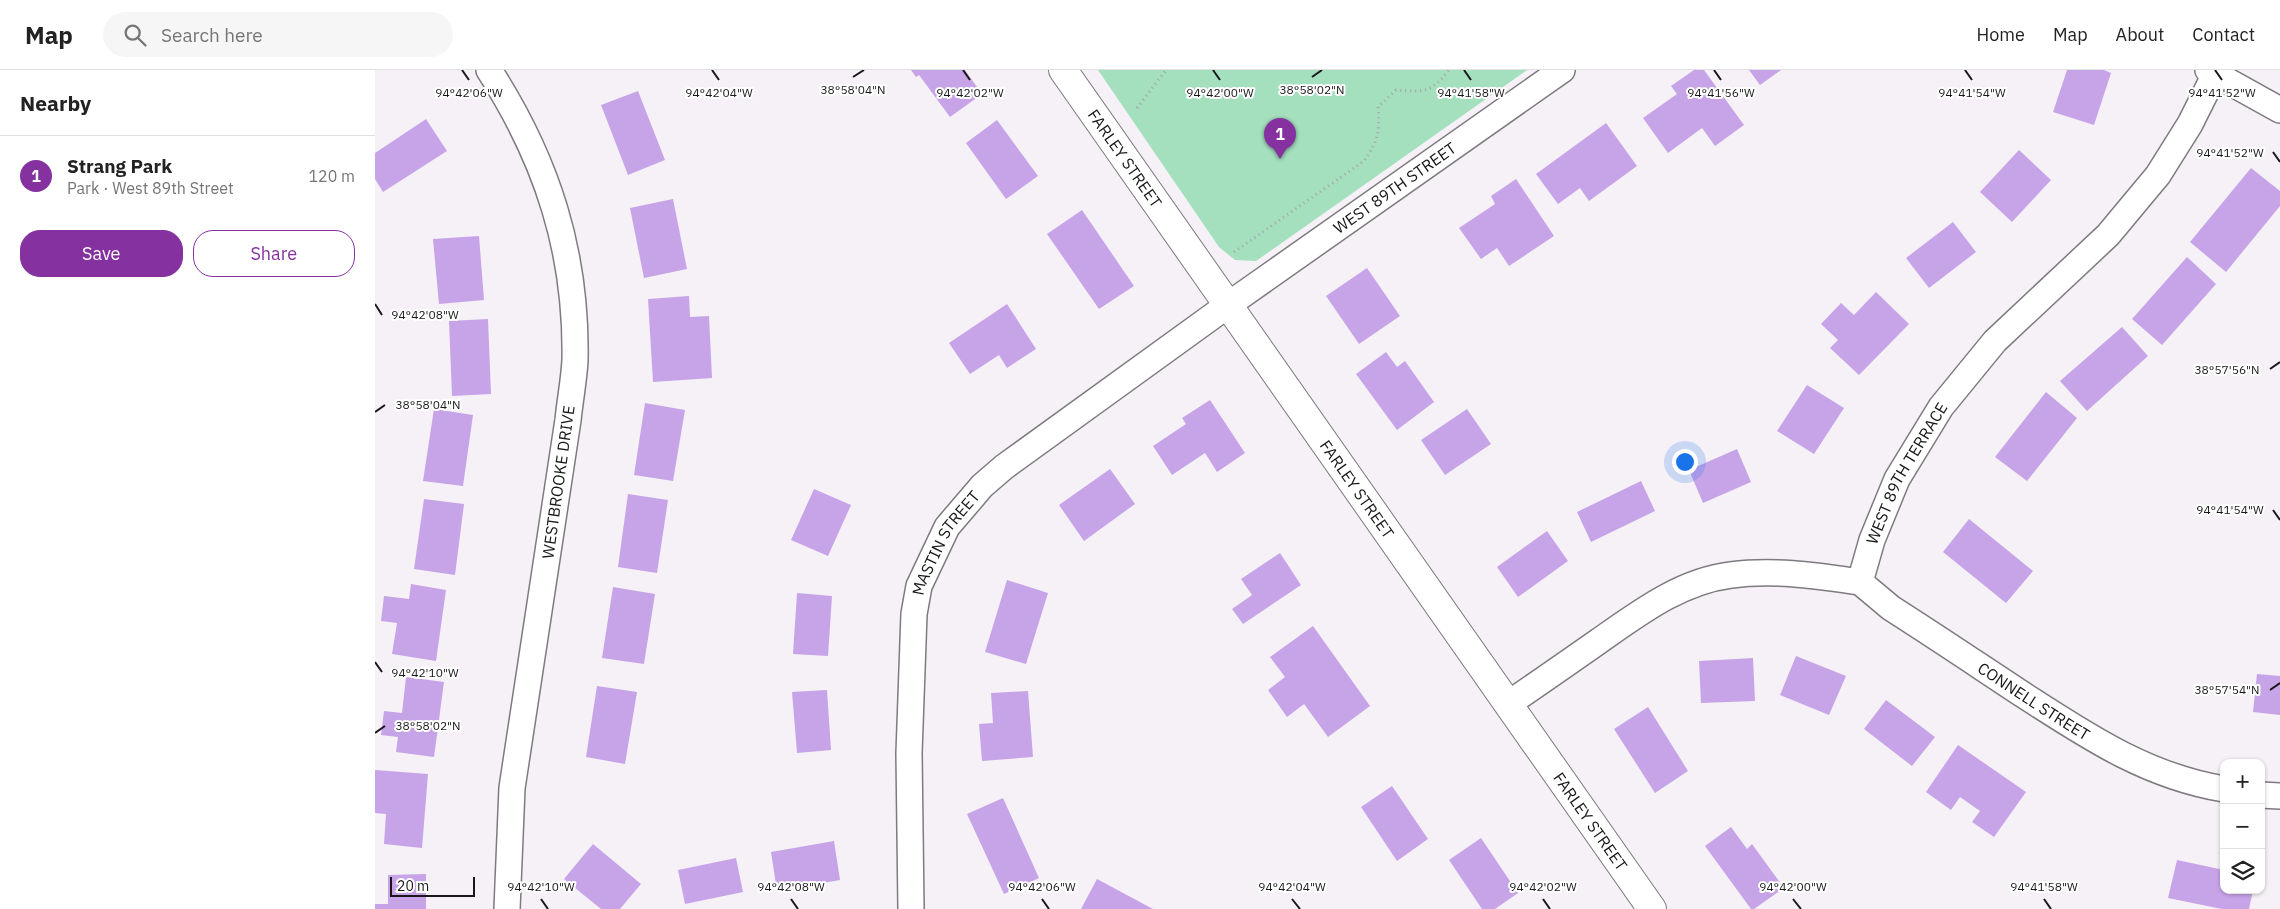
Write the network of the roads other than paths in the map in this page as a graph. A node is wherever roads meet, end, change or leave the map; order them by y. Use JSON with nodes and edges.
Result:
{"nodes":[{"id":1,"x":489,"y":70,"type":"edge"},
{"id":2,"x":1063,"y":70,"type":"edge"},
{"id":3,"x":1561,"y":70,"type":"edge"},
{"id":4,"x":2212,"y":72,"type":"edge"},
{"id":5,"x":2280,"y":110,"type":"edge"},
{"id":6,"x":1228,"y":305,"type":"junction"},
{"id":7,"x":1860,"y":582,"type":"junction"},
{"id":8,"x":1508,"y":704,"type":"junction"},
{"id":9,"x":2220,"y":788,"type":"edge"},
{"id":10,"x":2265,"y":795,"type":"edge"},
{"id":11,"x":2280,"y":796,"type":"edge"},
{"id":12,"x":507,"y":909,"type":"edge"},
{"id":13,"x":911,"y":909,"type":"edge"},
{"id":14,"x":1652,"y":909,"type":"edge"}],
"edges":[{"from":1,"to":12,"type":"street","name":"WESTBROOKE DRIVE"},
{"from":2,"to":6,"type":"street","name":"FARLEY STREET"},
{"from":3,"to":6,"type":"street","name":"WEST 89TH STREET"},
{"from":4,"to":5,"type":"street"},
{"from":4,"to":7,"type":"street","name":"WEST 89TH TERRACE"},
{"from":6,"to":8,"type":"street","name":"FARLEY STREET"},
{"from":6,"to":13,"type":"street","name":"MASTIN STREET"},
{"from":7,"to":8,"type":"street"},
{"from":7,"to":9,"type":"street","name":"CONNELL STREET"},
{"from":8,"to":14,"type":"street","name":"FARLEY STREET"},
{"from":10,"to":11,"type":"street"}]}
